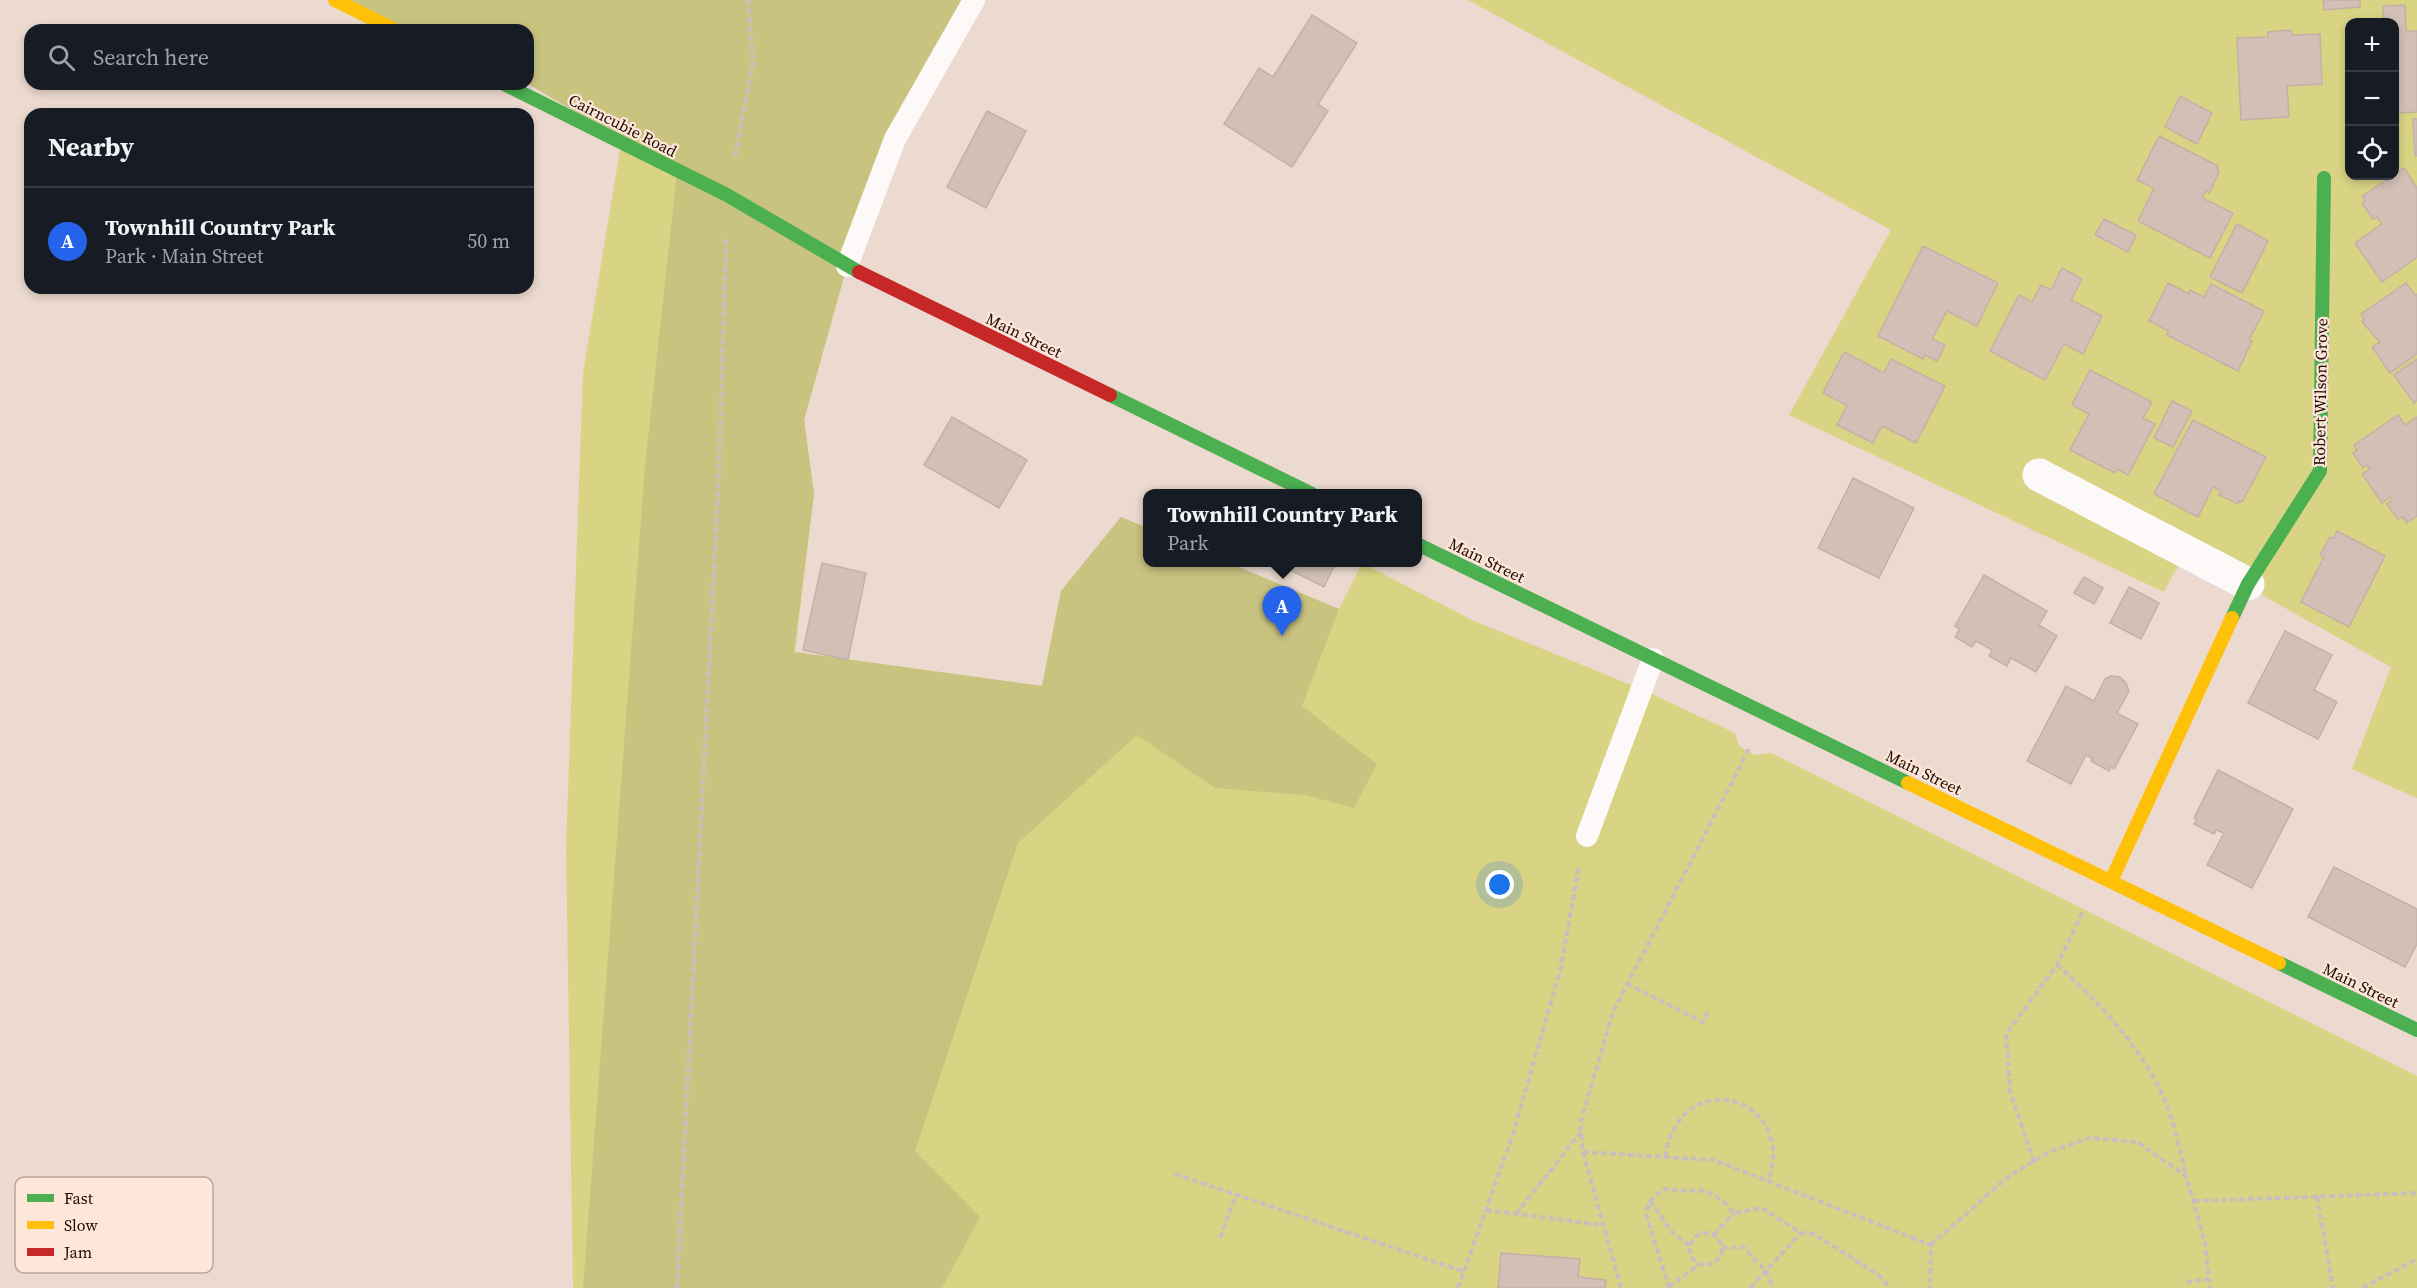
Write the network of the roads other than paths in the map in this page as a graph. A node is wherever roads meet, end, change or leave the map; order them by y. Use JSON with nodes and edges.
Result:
{"nodes":[{"id":1,"x":334,"y":0,"type":"edge"},
{"id":2,"x":974,"y":0,"type":"edge"},
{"id":3,"x":383,"y":24,"type":"edge"},
{"id":4,"x":516,"y":90,"type":"edge"},
{"id":5,"x":2324,"y":178,"type":"dead end"},
{"id":6,"x":728,"y":195,"type":"joint"},
{"id":7,"x":847,"y":266,"type":"junction"},
{"id":8,"x":2039,"y":475,"type":"dead end"},
{"id":9,"x":1302,"y":489,"type":"edge"},
{"id":10,"x":1422,"y":546,"type":"edge"},
{"id":11,"x":2248,"y":585,"type":"junction"},
{"id":12,"x":1653,"y":659,"type":"junction"},
{"id":13,"x":1587,"y":836,"type":"road end"},
{"id":14,"x":2105,"y":879,"type":"junction"},
{"id":15,"x":2417,"y":1030,"type":"edge"}],
"edges":[{"from":1,"to":3,"type":"street"},
{"from":2,"to":7,"type":"lane"},
{"from":4,"to":6,"type":"street","name":"Cairncubie Road"},
{"from":5,"to":11,"type":"street","name":"Robert Wilson Grove"},
{"from":6,"to":7,"type":"street","name":"Main Street"},
{"from":7,"to":9,"type":"street","name":"Main Street"},
{"from":8,"to":11,"type":"street"},
{"from":10,"to":12,"type":"street","name":"Main Street"},
{"from":11,"to":14,"type":"street","name":"Robert Wilson Grove"},
{"from":12,"to":13,"type":"lane"},
{"from":12,"to":14,"type":"street","name":"Main Street"},
{"from":14,"to":15,"type":"street","name":"Main Street"}]}
